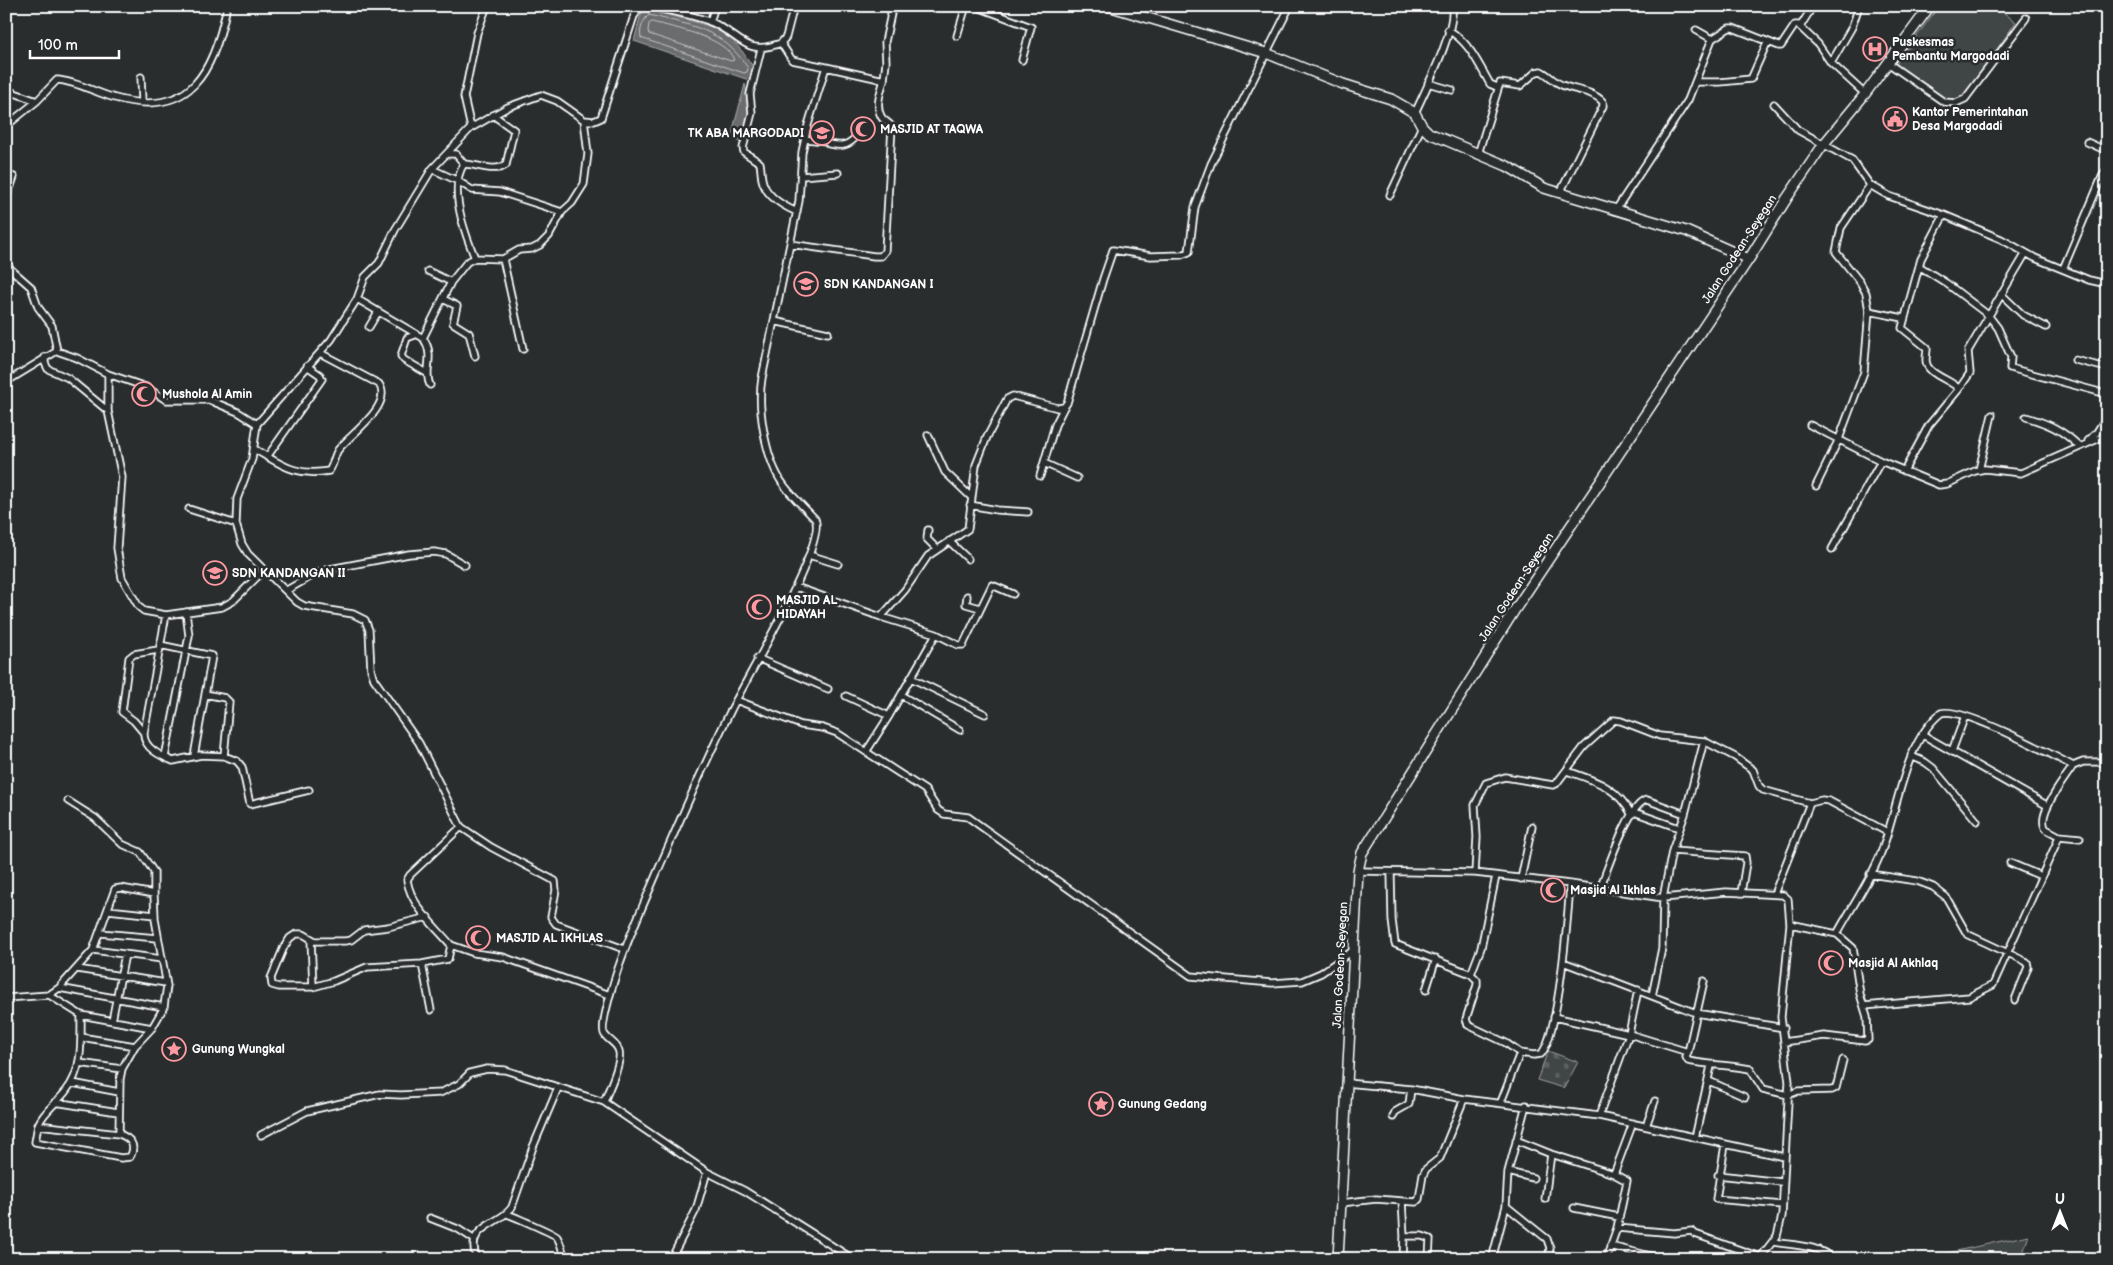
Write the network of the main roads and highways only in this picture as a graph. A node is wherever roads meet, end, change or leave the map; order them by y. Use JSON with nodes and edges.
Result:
{"nodes":[{"id":1,"x":1108,"y":6,"type":"edge"},
{"id":2,"x":1930,"y":6,"type":"edge"},
{"id":3,"x":1749,"y":259,"type":"junction"},
{"id":4,"x":1338,"y":1259,"type":"edge"}],
"edges":[{"from":1,"to":3,"type":"main road"},
{"from":2,"to":3,"type":"main road","name":"Jalan Godean-Seyegan"},
{"from":3,"to":4,"type":"main road","name":"Jalan Godean-Seyegan"}]}
